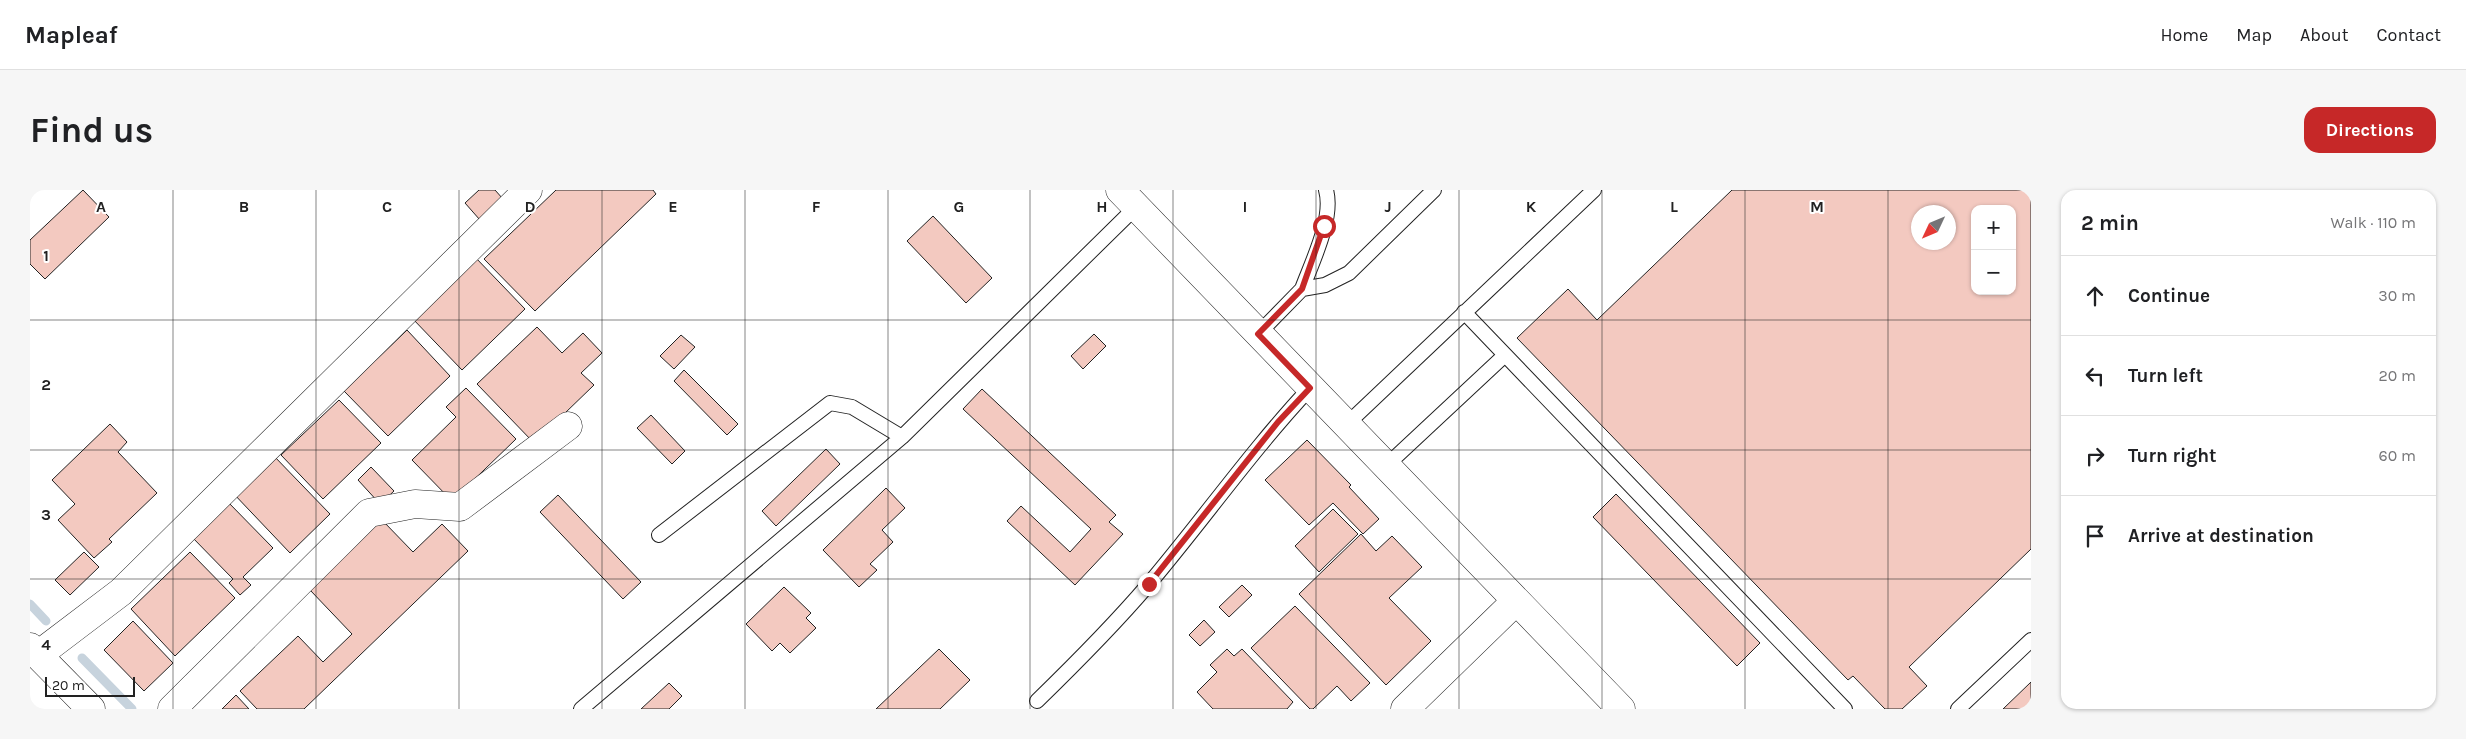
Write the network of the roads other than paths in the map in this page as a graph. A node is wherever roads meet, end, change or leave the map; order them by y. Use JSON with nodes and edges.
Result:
{"nodes":[{"id":1,"x":528,"y":190,"type":"edge"},
{"id":2,"x":1326,"y":190,"type":"edge"},
{"id":3,"x":1434,"y":190,"type":"edge"},
{"id":4,"x":1594,"y":190,"type":"edge"},
{"id":5,"x":1128,"y":199,"type":"edge"},
{"id":6,"x":1302,"y":289,"type":"junction"},
{"id":7,"x":1464,"y":312,"type":"junction"},
{"id":8,"x":1258,"y":334,"type":"junction"},
{"id":9,"x":1505,"y":355,"type":"junction"},
{"id":10,"x":1310,"y":388,"type":"junction"},
{"id":11,"x":1346,"y":424,"type":"junction"},
{"id":12,"x":568,"y":426,"type":"dead end"},
{"id":13,"x":902,"y":437,"type":"junction"},
{"id":14,"x":1386,"y":466,"type":"junction"},
{"id":15,"x":659,"y":535,"type":"dead end"},
{"id":16,"x":1516,"y":601,"type":"junction"},
{"id":17,"x":2031,"y":640,"type":"edge"},
{"id":18,"x":34,"y":651,"type":"edge"},
{"id":19,"x":1037,"y":701,"type":"dead end"},
{"id":20,"x":90,"y":709,"type":"edge"},
{"id":21,"x":172,"y":709,"type":"edge"},
{"id":22,"x":581,"y":709,"type":"edge"},
{"id":23,"x":1405,"y":709,"type":"edge"},
{"id":24,"x":1621,"y":709,"type":"edge"},
{"id":25,"x":1846,"y":709,"type":"edge"},
{"id":26,"x":1958,"y":709,"type":"edge"}],
"edges":[{"from":1,"to":18,"type":"street"},
{"from":2,"to":6,"type":"lane"},
{"from":3,"to":6,"type":"lane"},
{"from":4,"to":7,"type":"lane"},
{"from":5,"to":8,"type":"street"},
{"from":5,"to":13,"type":"lane"},
{"from":6,"to":8,"type":"lane"},
{"from":7,"to":9,"type":"lane"},
{"from":7,"to":11,"type":"lane"},
{"from":8,"to":10,"type":"street"},
{"from":9,"to":14,"type":"lane"},
{"from":9,"to":25,"type":"lane"},
{"from":10,"to":11,"type":"street"},
{"from":10,"to":19,"type":"lane"},
{"from":11,"to":14,"type":"street"},
{"from":12,"to":21,"type":"street"},
{"from":13,"to":15,"type":"lane"},
{"from":13,"to":22,"type":"lane"},
{"from":14,"to":16,"type":"street"},
{"from":16,"to":23,"type":"street"},
{"from":16,"to":24,"type":"street"},
{"from":17,"to":26,"type":"lane"},
{"from":18,"to":20,"type":"street"}]}
